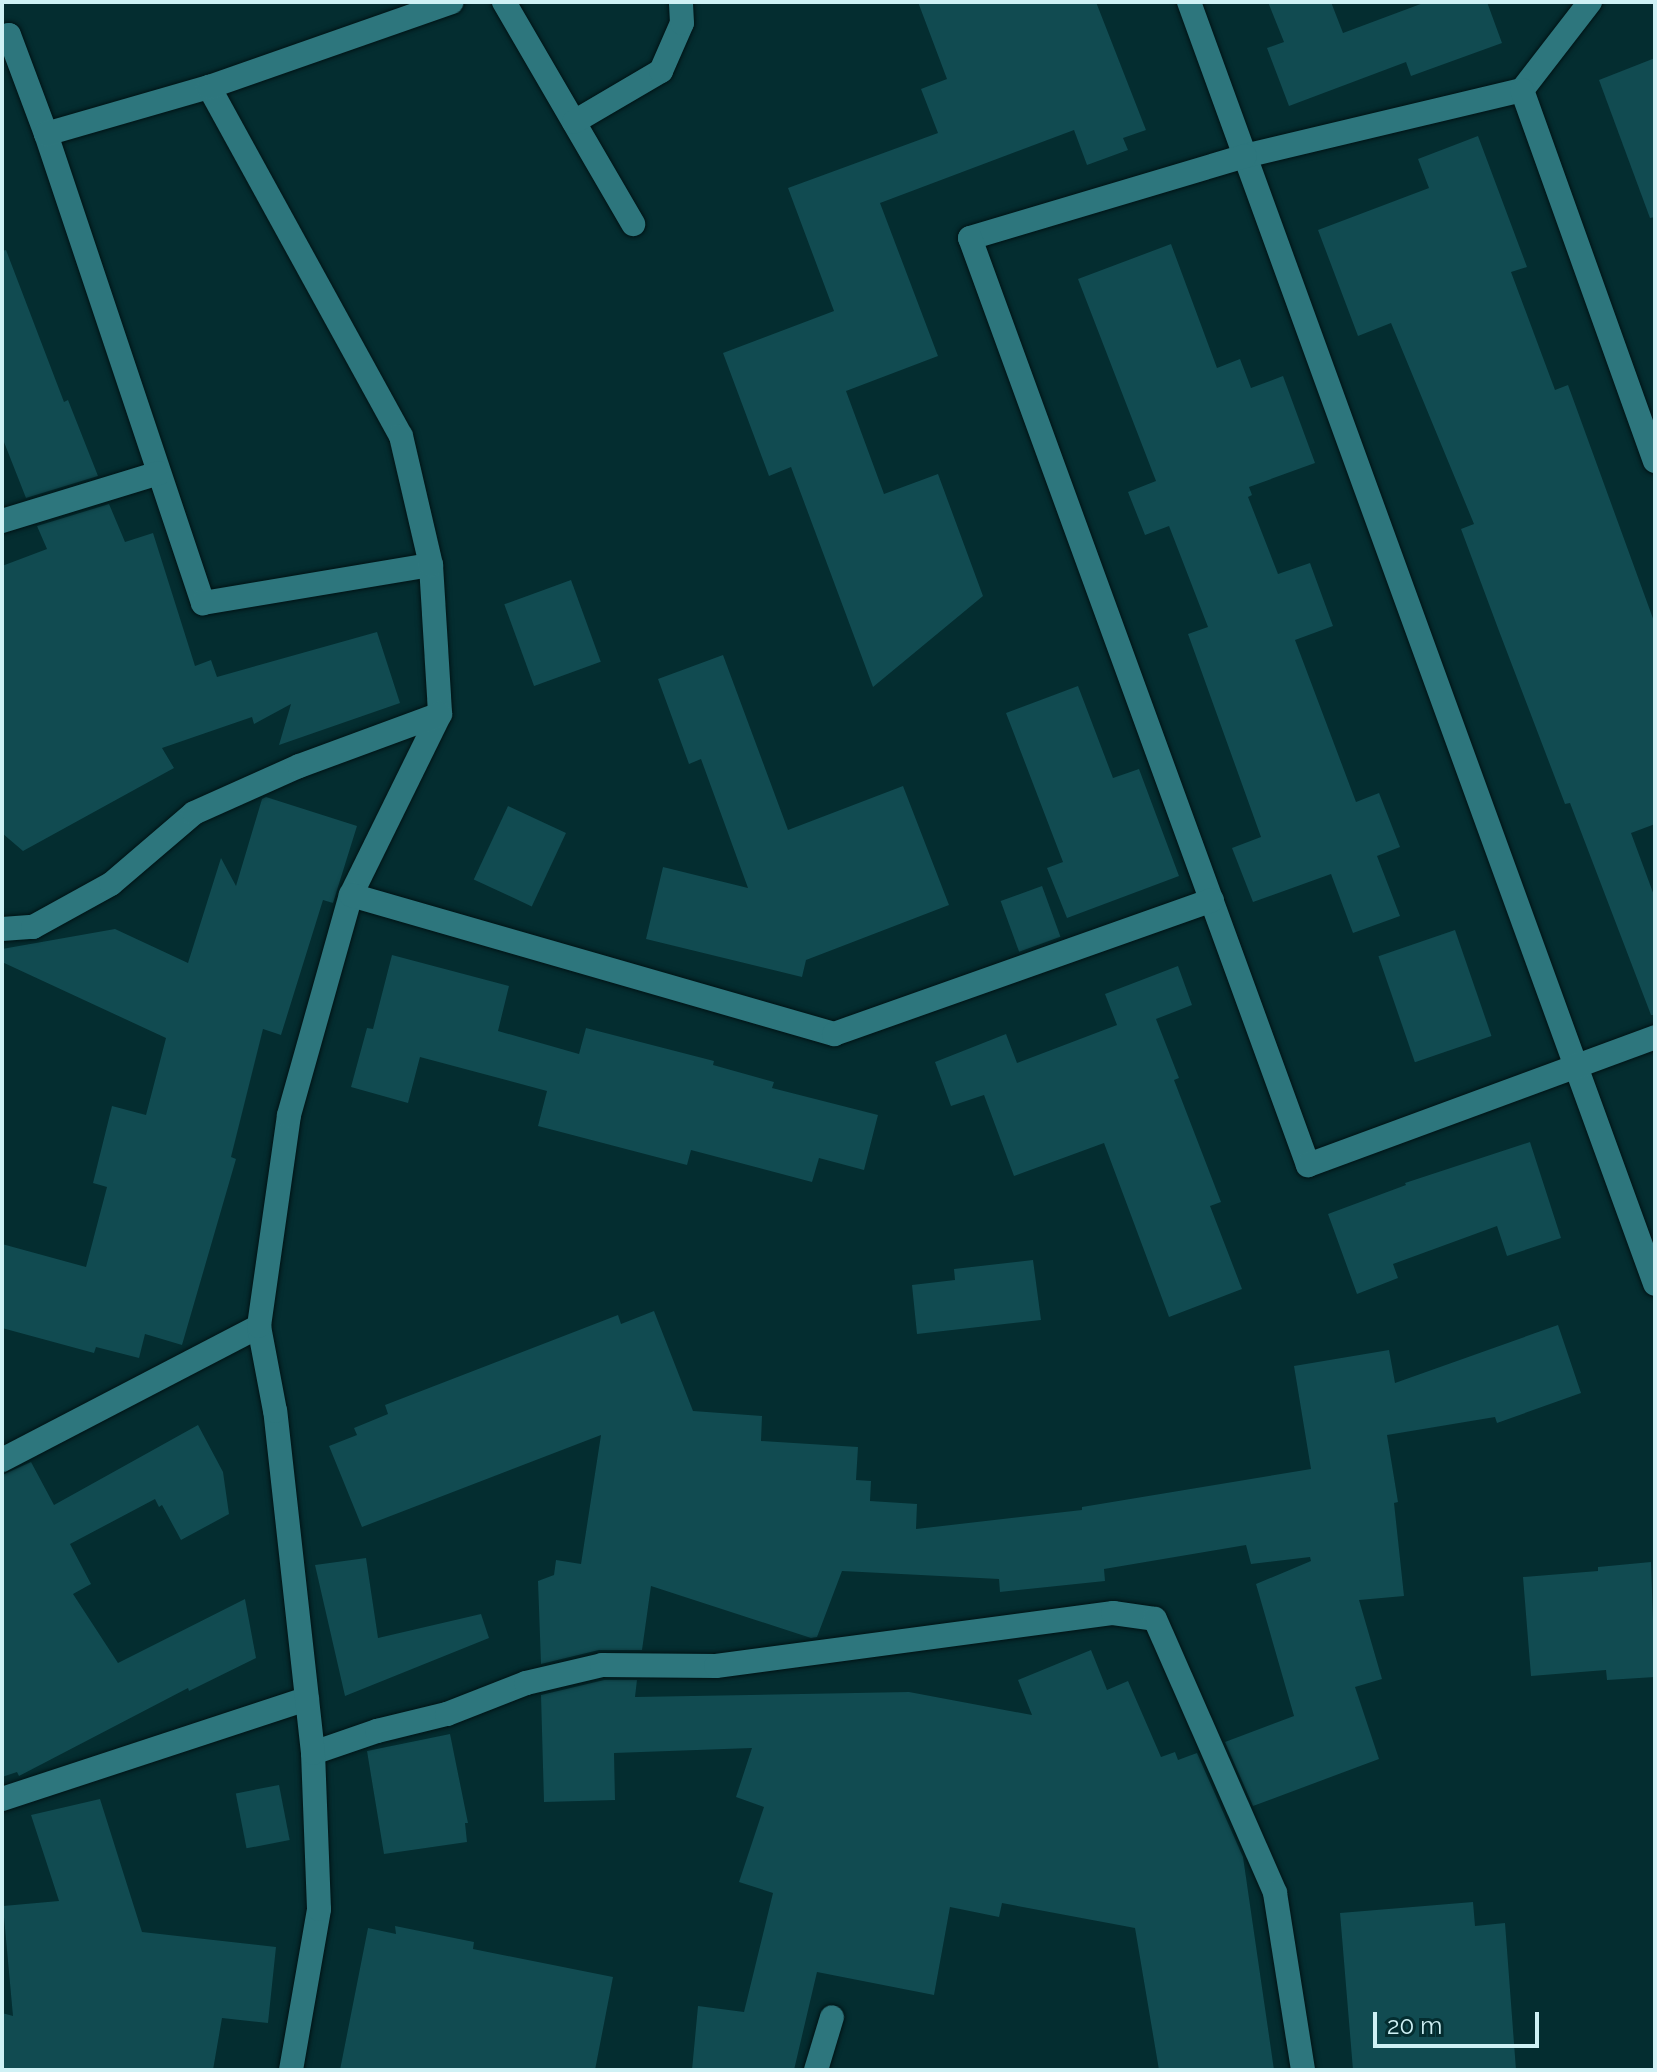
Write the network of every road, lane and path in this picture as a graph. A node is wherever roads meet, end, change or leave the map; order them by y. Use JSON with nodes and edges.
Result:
{"nodes":[{"id":1,"x":452,"y":2,"type":"edge"},
{"id":2,"x":504,"y":2,"type":"edge"},
{"id":3,"x":681,"y":2,"type":"edge"},
{"id":4,"x":1189,"y":2,"type":"edge"},
{"id":5,"x":1586,"y":3,"type":"edge"},
{"id":6,"x":2,"y":37,"type":"edge"},
{"id":7,"x":209,"y":87,"type":"junction"},
{"id":8,"x":1522,"y":90,"type":"junction"},
{"id":9,"x":574,"y":122,"type":"junction"},
{"id":10,"x":46,"y":134,"type":"junction"},
{"id":11,"x":1245,"y":156,"type":"junction"},
{"id":12,"x":633,"y":224,"type":"dead end"},
{"id":13,"x":1655,"y":461,"type":"edge"},
{"id":14,"x":159,"y":473,"type":"junction"},
{"id":15,"x":2,"y":521,"type":"edge"},
{"id":16,"x":431,"y":565,"type":"junction"},
{"id":17,"x":440,"y":714,"type":"junction"},
{"id":18,"x":351,"y":895,"type":"junction"},
{"id":19,"x":1212,"y":900,"type":"junction"},
{"id":20,"x":2,"y":929,"type":"edge"},
{"id":21,"x":1655,"y":1037,"type":"edge"},
{"id":22,"x":1575,"y":1066,"type":"junction"},
{"id":23,"x":1655,"y":1284,"type":"edge"},
{"id":24,"x":259,"y":1326,"type":"junction"},
{"id":25,"x":2,"y":1460,"type":"edge"},
{"id":26,"x":307,"y":1699,"type":"junction"},
{"id":27,"x":313,"y":1753,"type":"junction"},
{"id":28,"x":2,"y":1799,"type":"edge"},
{"id":29,"x":832,"y":2017,"type":"dead end"},
{"id":30,"x":291,"y":2070,"type":"edge"},
{"id":31,"x":816,"y":2070,"type":"edge"},
{"id":32,"x":1303,"y":2070,"type":"edge"}],
"edges":[{"from":1,"to":7,"type":"street"},
{"from":2,"to":9,"type":"street"},
{"from":3,"to":9,"type":"street"},
{"from":4,"to":11,"type":"street"},
{"from":5,"to":8,"type":"street"},
{"from":6,"to":10,"type":"street"},
{"from":7,"to":10,"type":"street"},
{"from":7,"to":16,"type":"street"},
{"from":8,"to":11,"type":"street"},
{"from":8,"to":13,"type":"street"},
{"from":9,"to":12,"type":"street"},
{"from":10,"to":14,"type":"street"},
{"from":11,"to":19,"type":"street"},
{"from":11,"to":22,"type":"street"},
{"from":14,"to":15,"type":"street"},
{"from":14,"to":16,"type":"street"},
{"from":16,"to":17,"type":"street"},
{"from":17,"to":18,"type":"street"},
{"from":17,"to":20,"type":"street"},
{"from":18,"to":19,"type":"street"},
{"from":18,"to":24,"type":"street"},
{"from":19,"to":22,"type":"street"},
{"from":21,"to":22,"type":"street"},
{"from":22,"to":23,"type":"street"},
{"from":24,"to":25,"type":"street"},
{"from":24,"to":26,"type":"street"},
{"from":26,"to":27,"type":"street"},
{"from":26,"to":28,"type":"street"},
{"from":27,"to":30,"type":"street"},
{"from":27,"to":32,"type":"street"},
{"from":29,"to":31,"type":"street"}]}
